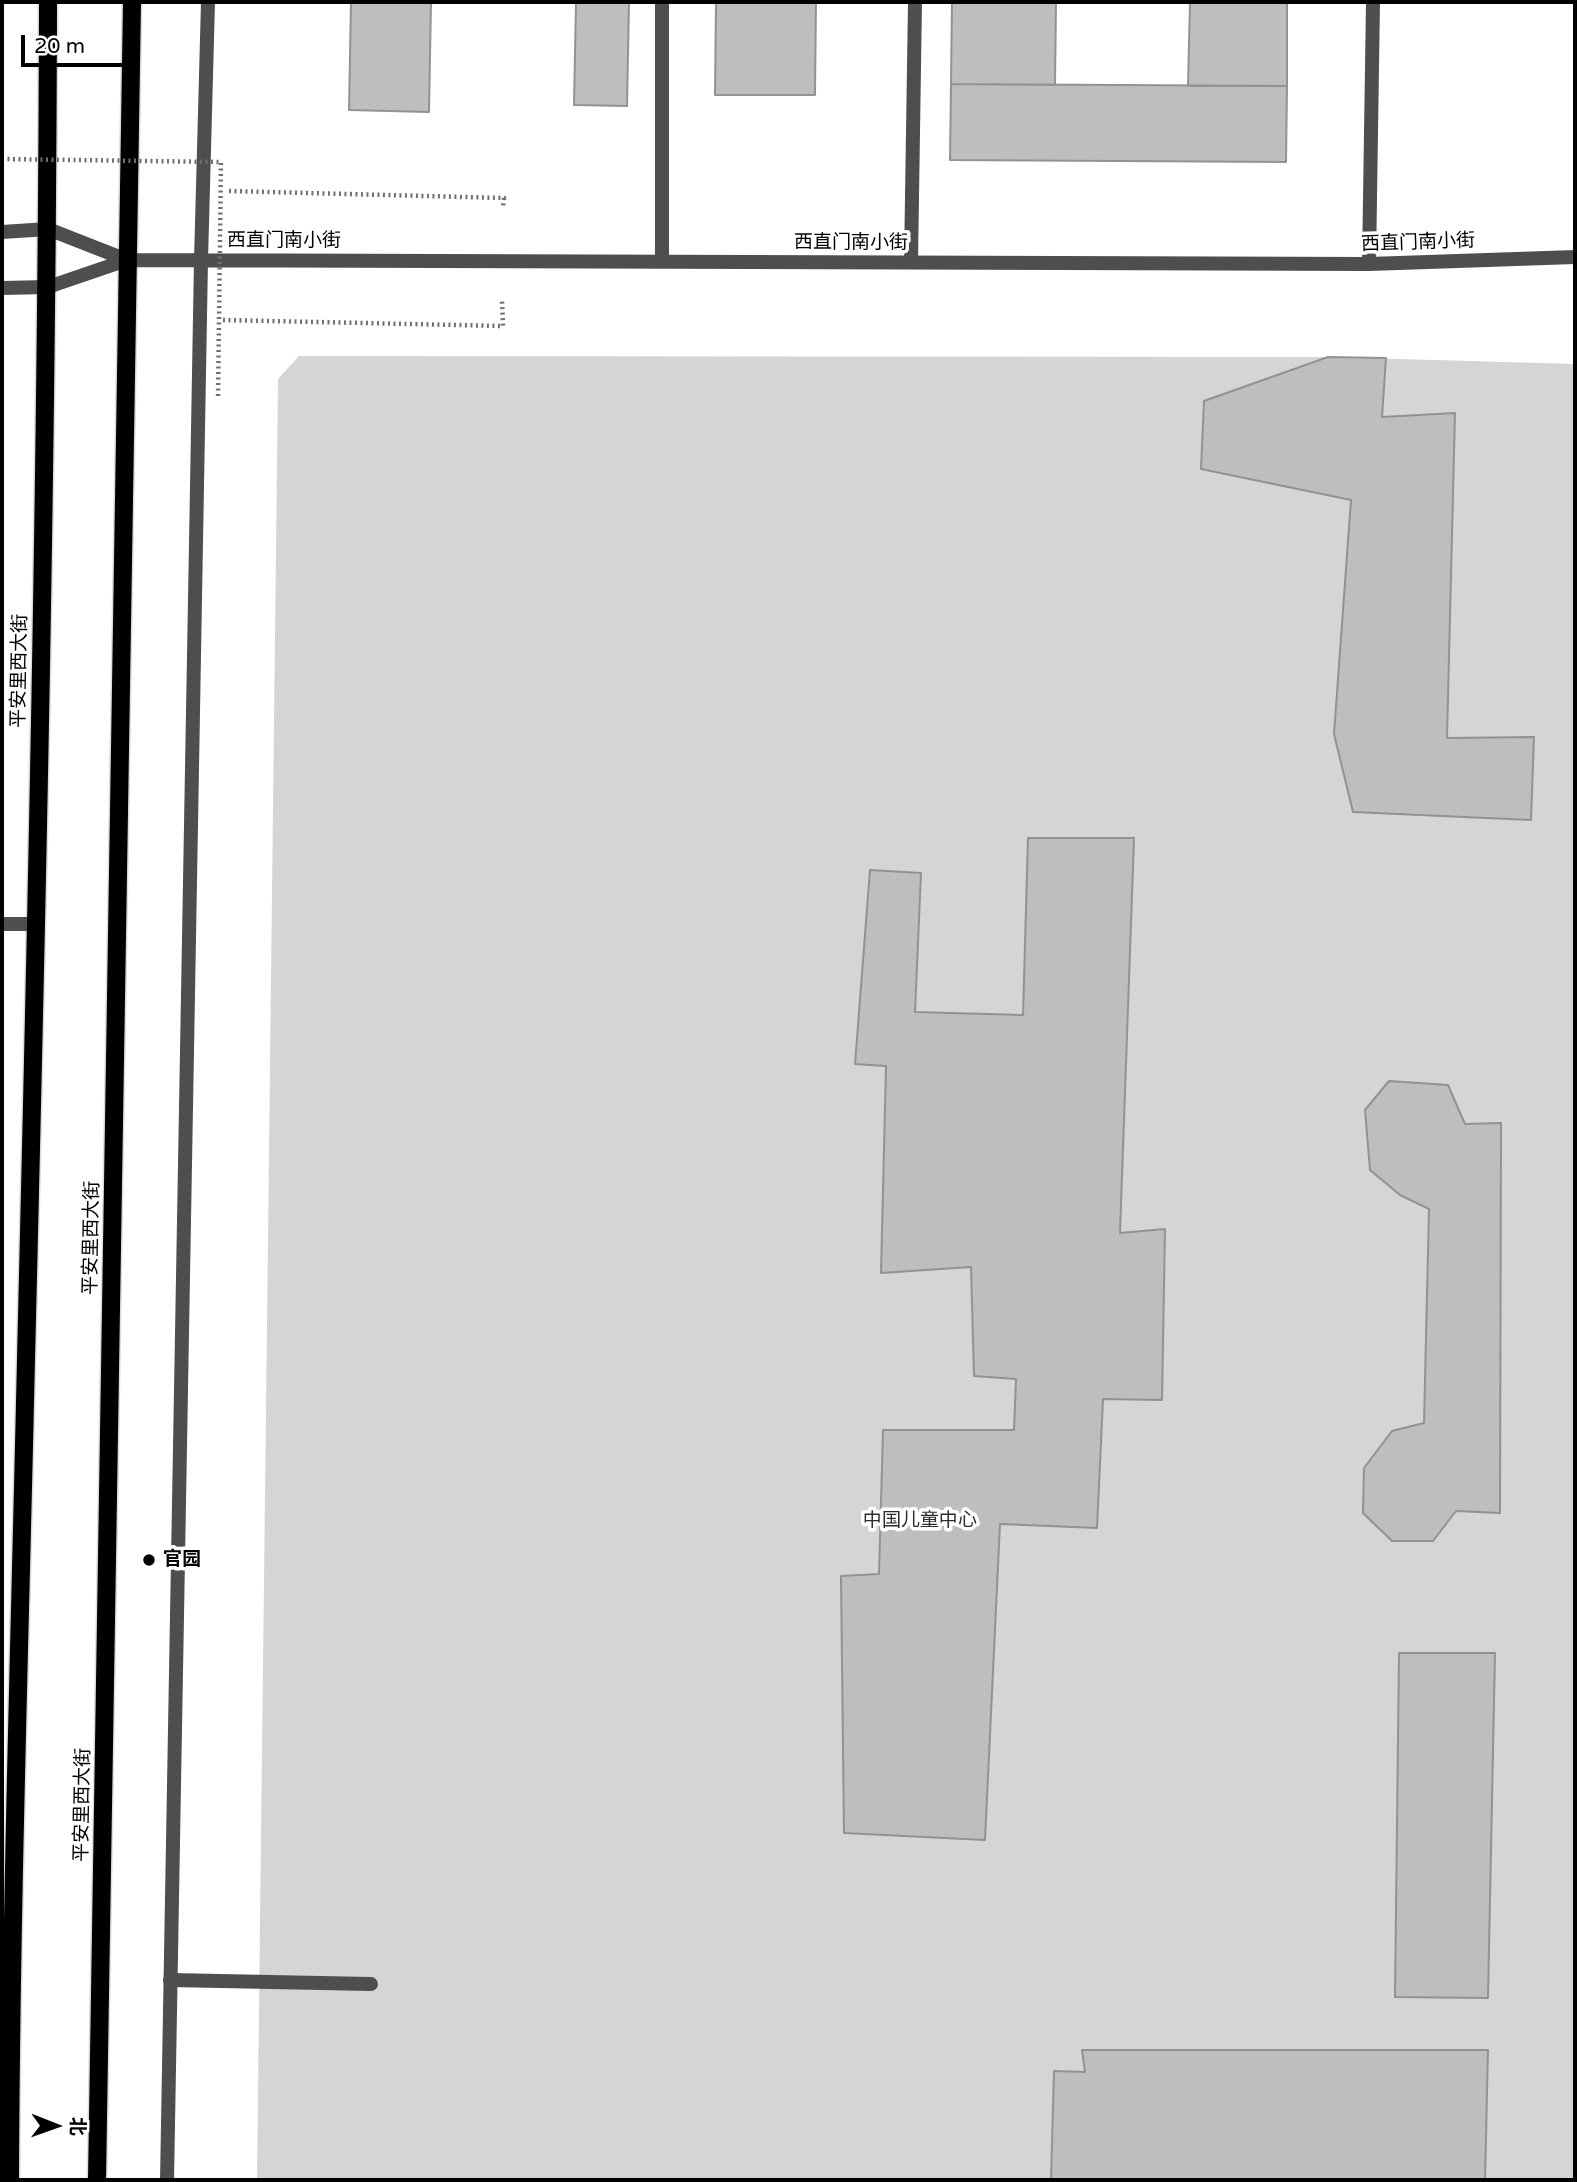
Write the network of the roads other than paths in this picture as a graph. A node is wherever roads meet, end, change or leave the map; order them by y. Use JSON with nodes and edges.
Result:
{"nodes":[{"id":1,"x":48,"y":2,"type":"edge"},
{"id":2,"x":132,"y":2,"type":"edge"},
{"id":3,"x":208,"y":2,"type":"edge"},
{"id":4,"x":662,"y":2,"type":"edge"},
{"id":5,"x":915,"y":2,"type":"edge"},
{"id":6,"x":1373,"y":2,"type":"edge"},
{"id":7,"x":48,"y":229,"type":"junction"},
{"id":8,"x":2,"y":232,"type":"edge"},
{"id":9,"x":1575,"y":257,"type":"edge"},
{"id":10,"x":127,"y":260,"type":"junction"},
{"id":11,"x":201,"y":260,"type":"junction"},
{"id":12,"x":662,"y":261,"type":"junction"},
{"id":13,"x":911,"y":262,"type":"junction"},
{"id":14,"x":1369,"y":264,"type":"junction"},
{"id":15,"x":48,"y":287,"type":"junction"},
{"id":16,"x":2,"y":288,"type":"edge"},
{"id":17,"x":36,"y":923,"type":"junction"},
{"id":18,"x":2,"y":924,"type":"edge"},
{"id":19,"x":6,"y":1957,"type":"edge"},
{"id":20,"x":170,"y":1980,"type":"junction"},
{"id":21,"x":370,"y":1984,"type":"dead end"},
{"id":22,"x":10,"y":2180,"type":"edge"},
{"id":23,"x":97,"y":2180,"type":"edge"},
{"id":24,"x":167,"y":2180,"type":"edge"}],
"edges":[{"from":1,"to":7,"type":"main road","name":"平安里西大街"},
{"from":2,"to":10,"type":"main road","name":"平安里西大街"},
{"from":3,"to":11,"type":"street"},
{"from":4,"to":12,"type":"street"},
{"from":5,"to":13,"type":"street"},
{"from":6,"to":14,"type":"street"},
{"from":7,"to":8,"type":"street","name":"西直门南小街"},
{"from":7,"to":10,"type":"street","name":"西直门南小街"},
{"from":7,"to":15,"type":"main road","name":"平安里西大街"},
{"from":9,"to":14,"type":"street","name":"西直门南小街"},
{"from":10,"to":11,"type":"street","name":"西直门南小街"},
{"from":10,"to":15,"type":"street","name":"西直门南小街"},
{"from":10,"to":23,"type":"main road","name":"平安里西大街"},
{"from":11,"to":12,"type":"street","name":"西直门南小街"},
{"from":11,"to":20,"type":"street"},
{"from":12,"to":13,"type":"street","name":"西直门南小街"},
{"from":13,"to":14,"type":"street","name":"西直门南小街"},
{"from":15,"to":16,"type":"street","name":"西直门南小街"},
{"from":15,"to":17,"type":"main road","name":"平安里西大街"},
{"from":17,"to":18,"type":"street"},
{"from":17,"to":19,"type":"main road","name":"平安里西大街"},
{"from":19,"to":22,"type":"main road","name":"平安里西大街"},
{"from":20,"to":21,"type":"street"},
{"from":20,"to":24,"type":"street"}]}
